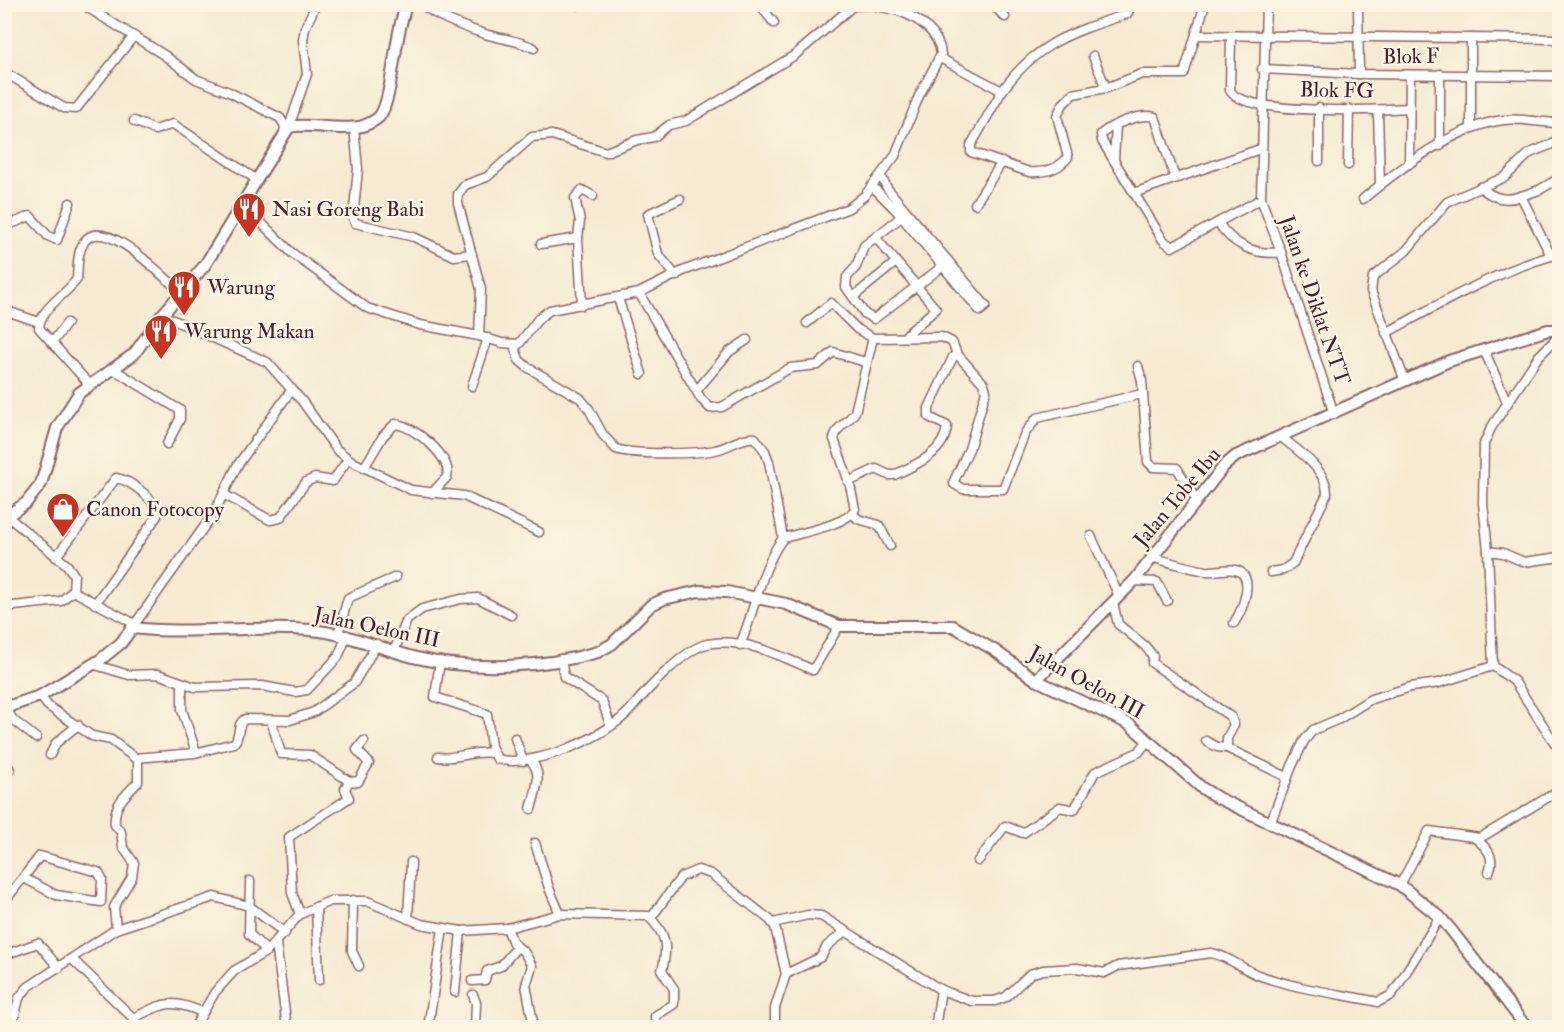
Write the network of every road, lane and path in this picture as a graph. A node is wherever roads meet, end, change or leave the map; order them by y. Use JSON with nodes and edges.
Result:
{"nodes":[{"id":1,"x":82,"y":4,"type":"edge"},
{"id":2,"x":316,"y":4,"type":"edge"},
{"id":3,"x":407,"y":4,"type":"edge"},
{"id":4,"x":422,"y":4,"type":"edge"},
{"id":5,"x":759,"y":4,"type":"edge"},
{"id":6,"x":992,"y":4,"type":"edge"},
{"id":7,"x":1127,"y":4,"type":"edge"},
{"id":8,"x":1205,"y":4,"type":"edge"},
{"id":9,"x":1266,"y":4,"type":"edge"},
{"id":10,"x":1358,"y":4,"type":"edge"},
{"id":11,"x":900,"y":8,"type":"edge"},
{"id":12,"x":1005,"y":17,"type":"dead end"},
{"id":13,"x":774,"y":22,"type":"dead end"},
{"id":14,"x":1196,"y":35,"type":"junction"},
{"id":15,"x":1231,"y":36,"type":"junction"},
{"id":16,"x":1266,"y":36,"type":"junction"},
{"id":17,"x":133,"y":37,"type":"junction"},
{"id":18,"x":1359,"y":38,"type":"junction"},
{"id":19,"x":1471,"y":38,"type":"junction"},
{"id":20,"x":1560,"y":39,"type":"edge"},
{"id":21,"x":534,"y":48,"type":"dead end"},
{"id":22,"x":1093,"y":56,"type":"dead end"},
{"id":23,"x":940,"y":58,"type":"junction"},
{"id":24,"x":1262,"y":69,"type":"junction"},
{"id":25,"x":4,"y":72,"type":"edge"},
{"id":26,"x":1359,"y":74,"type":"junction"},
{"id":27,"x":1440,"y":74,"type":"junction"},
{"id":28,"x":1472,"y":74,"type":"junction"},
{"id":29,"x":1410,"y":75,"type":"junction"},
{"id":30,"x":1560,"y":76,"type":"edge"},
{"id":31,"x":1106,"y":88,"type":"junction"},
{"id":32,"x":1002,"y":91,"type":"junction"},
{"id":33,"x":1264,"y":106,"type":"junction"},
{"id":34,"x":1319,"y":108,"type":"junction"},
{"id":35,"x":1409,"y":108,"type":"junction"},
{"id":36,"x":1350,"y":109,"type":"junction"},
{"id":37,"x":1378,"y":110,"type":"junction"},
{"id":38,"x":134,"y":121,"type":"dead end"},
{"id":39,"x":1560,"y":123,"type":"edge"},
{"id":40,"x":1116,"y":125,"type":"junction"},
{"id":41,"x":354,"y":127,"type":"junction"},
{"id":42,"x":1471,"y":128,"type":"junction"},
{"id":43,"x":286,"y":130,"type":"junction"},
{"id":44,"x":1560,"y":137,"type":"edge"},
{"id":45,"x":1440,"y":146,"type":"junction"},
{"id":46,"x":1260,"y":149,"type":"junction"},
{"id":47,"x":1319,"y":160,"type":"dead end"},
{"id":48,"x":1114,"y":161,"type":"junction"},
{"id":49,"x":1002,"y":162,"type":"junction"},
{"id":50,"x":1409,"y":164,"type":"junction"},
{"id":51,"x":1348,"y":165,"type":"dead end"},
{"id":52,"x":881,"y":176,"type":"junction"},
{"id":53,"x":1175,"y":178,"type":"junction"},
{"id":54,"x":1560,"y":178,"type":"edge"},
{"id":55,"x":257,"y":180,"type":"junction"},
{"id":56,"x":1380,"y":185,"type":"junction"},
{"id":57,"x":872,"y":186,"type":"junction"},
{"id":58,"x":1480,"y":187,"type":"junction"},
{"id":59,"x":1134,"y":193,"type":"junction"},
{"id":60,"x":593,"y":196,"type":"dead end"},
{"id":61,"x":1521,"y":196,"type":"junction"},
{"id":62,"x":680,"y":199,"type":"dead end"},
{"id":63,"x":1261,"y":199,"type":"junction"},
{"id":64,"x":1363,"y":199,"type":"dead end"},
{"id":65,"x":70,"y":203,"type":"dead end"},
{"id":66,"x":975,"y":204,"type":"dead end"},
{"id":67,"x":243,"y":205,"type":"junction"},
{"id":68,"x":904,"y":214,"type":"junction"},
{"id":69,"x":1218,"y":223,"type":"junction"},
{"id":70,"x":4,"y":227,"type":"edge"},
{"id":71,"x":578,"y":238,"type":"junction"},
{"id":72,"x":876,"y":238,"type":"junction"},
{"id":73,"x":541,"y":244,"type":"dead end"},
{"id":74,"x":1281,"y":252,"type":"junction"},
{"id":75,"x":472,"y":254,"type":"junction"},
{"id":76,"x":1556,"y":254,"type":"edge"},
{"id":77,"x":896,"y":263,"type":"junction"},
{"id":78,"x":946,"y":263,"type":"junction"},
{"id":79,"x":676,"y":276,"type":"junction"},
{"id":80,"x":916,"y":286,"type":"junction"},
{"id":81,"x":182,"y":293,"type":"junction"},
{"id":82,"x":639,"y":293,"type":"junction"},
{"id":83,"x":853,"y":297,"type":"junction"},
{"id":84,"x":618,"y":298,"type":"junction"},
{"id":85,"x":582,"y":305,"type":"junction"},
{"id":86,"x":4,"y":310,"type":"edge"},
{"id":87,"x":162,"y":315,"type":"junction"},
{"id":88,"x":39,"y":322,"type":"junction"},
{"id":89,"x":68,"y":323,"type":"dead end"},
{"id":90,"x":807,"y":323,"type":"dead end"},
{"id":91,"x":1560,"y":330,"type":"edge"},
{"id":92,"x":1386,"y":333,"type":"junction"},
{"id":93,"x":907,"y":334,"type":"dead end"},
{"id":94,"x":1560,"y":335,"type":"edge"},
{"id":95,"x":484,"y":337,"type":"junction"},
{"id":96,"x":873,"y":338,"type":"junction"},
{"id":97,"x":747,"y":340,"type":"dead end"},
{"id":98,"x":52,"y":343,"type":"junction"},
{"id":99,"x":514,"y":345,"type":"junction"},
{"id":100,"x":1484,"y":350,"type":"junction"},
{"id":101,"x":957,"y":354,"type":"junction"},
{"id":102,"x":865,"y":362,"type":"junction"},
{"id":103,"x":1138,"y":366,"type":"dead end"},
{"id":104,"x":113,"y":369,"type":"junction"},
{"id":105,"x":642,"y":374,"type":"dead end"},
{"id":106,"x":1405,"y":381,"type":"junction"},
{"id":107,"x":89,"y":384,"type":"junction"},
{"id":108,"x":472,"y":386,"type":"dead end"},
{"id":109,"x":292,"y":389,"type":"junction"},
{"id":110,"x":697,"y":390,"type":"junction"},
{"id":111,"x":1142,"y":394,"type":"junction"},
{"id":112,"x":1507,"y":402,"type":"junction"},
{"id":113,"x":1334,"y":414,"type":"junction"},
{"id":114,"x":1280,"y":436,"type":"junction"},
{"id":115,"x":167,"y":444,"type":"dead end"},
{"id":116,"x":348,"y":459,"type":"junction"},
{"id":117,"x":364,"y":468,"type":"junction"},
{"id":118,"x":848,"y":482,"type":"junction"},
{"id":119,"x":432,"y":493,"type":"junction"},
{"id":120,"x":225,"y":495,"type":"junction"},
{"id":121,"x":1197,"y":501,"type":"junction"},
{"id":122,"x":853,"y":514,"type":"junction"},
{"id":123,"x":6,"y":517,"type":"edge"},
{"id":124,"x":538,"y":532,"type":"dead end"},
{"id":125,"x":1091,"y":536,"type":"dead end"},
{"id":126,"x":783,"y":538,"type":"junction"},
{"id":127,"x":890,"y":546,"type":"dead end"},
{"id":128,"x":1488,"y":551,"type":"junction"},
{"id":129,"x":56,"y":557,"type":"junction"},
{"id":130,"x":1151,"y":557,"type":"junction"},
{"id":131,"x":1560,"y":557,"type":"edge"},
{"id":132,"x":1271,"y":572,"type":"dead end"},
{"id":133,"x":396,"y":577,"type":"dead end"},
{"id":134,"x":1134,"y":581,"type":"junction"},
{"id":135,"x":73,"y":591,"type":"junction"},
{"id":136,"x":757,"y":598,"type":"junction"},
{"id":137,"x":1116,"y":600,"type":"junction"},
{"id":138,"x":1167,"y":601,"type":"dead end"},
{"id":139,"x":95,"y":604,"type":"junction"},
{"id":140,"x":4,"y":607,"type":"edge"},
{"id":141,"x":511,"y":615,"type":"dead end"},
{"id":142,"x":1234,"y":623,"type":"dead end"},
{"id":143,"x":133,"y":626,"type":"junction"},
{"id":144,"x":839,"y":626,"type":"junction"},
{"id":145,"x":342,"y":635,"type":"junction"},
{"id":146,"x":377,"y":644,"type":"junction"},
{"id":147,"x":740,"y":645,"type":"junction"},
{"id":148,"x":394,"y":651,"type":"junction"},
{"id":149,"x":561,"y":659,"type":"junction"},
{"id":150,"x":440,"y":661,"type":"junction"},
{"id":151,"x":92,"y":664,"type":"junction"},
{"id":152,"x":1493,"y":666,"type":"junction"},
{"id":153,"x":1035,"y":680,"type":"junction"},
{"id":154,"x":182,"y":684,"type":"junction"},
{"id":155,"x":40,"y":696,"type":"junction"},
{"id":156,"x":5,"y":708,"type":"edge"},
{"id":157,"x":271,"y":720,"type":"junction"},
{"id":158,"x":78,"y":724,"type":"junction"},
{"id":159,"x":610,"y":724,"type":"junction"},
{"id":160,"x":51,"y":732,"type":"dead end"},
{"id":161,"x":62,"y":737,"type":"junction"},
{"id":162,"x":36,"y":738,"type":"dead end"},
{"id":163,"x":515,"y":738,"type":"dead end"},
{"id":164,"x":1148,"y":740,"type":"junction"},
{"id":165,"x":364,"y":741,"type":"dead end"},
{"id":166,"x":1206,"y":741,"type":"dead end"},
{"id":167,"x":1227,"y":748,"type":"junction"},
{"id":168,"x":1560,"y":751,"type":"edge"},
{"id":169,"x":196,"y":752,"type":"junction"},
{"id":170,"x":492,"y":753,"type":"junction"},
{"id":171,"x":50,"y":755,"type":"dead end"},
{"id":172,"x":438,"y":757,"type":"dead end"},
{"id":173,"x":4,"y":758,"type":"edge"},
{"id":174,"x":138,"y":758,"type":"junction"},
{"id":175,"x":526,"y":761,"type":"junction"},
{"id":176,"x":10,"y":770,"type":"dead end"},
{"id":177,"x":1287,"y":777,"type":"junction"},
{"id":178,"x":349,"y":781,"type":"junction"},
{"id":179,"x":1560,"y":789,"type":"edge"},
{"id":180,"x":531,"y":809,"type":"dead end"},
{"id":181,"x":1270,"y":824,"type":"junction"},
{"id":182,"x":1475,"y":838,"type":"junction"},
{"id":183,"x":536,"y":843,"type":"dead end"},
{"id":184,"x":978,"y":861,"type":"dead end"},
{"id":185,"x":411,"y":862,"type":"dead end"},
{"id":186,"x":1489,"y":872,"type":"dead end"},
{"id":187,"x":24,"y":878,"type":"junction"},
{"id":188,"x":250,"y":881,"type":"dead end"},
{"id":189,"x":1400,"y":885,"type":"junction"},
{"id":190,"x":353,"y":900,"type":"junction"},
{"id":191,"x":4,"y":902,"type":"edge"},
{"id":192,"x":101,"y":902,"type":"junction"},
{"id":193,"x":249,"y":906,"type":"junction"},
{"id":194,"x":114,"y":907,"type":"junction"},
{"id":195,"x":316,"y":907,"type":"junction"},
{"id":196,"x":300,"y":914,"type":"junction"},
{"id":197,"x":560,"y":914,"type":"junction"},
{"id":198,"x":1440,"y":917,"type":"junction"},
{"id":199,"x":651,"y":918,"type":"junction"},
{"id":200,"x":408,"y":919,"type":"junction"},
{"id":201,"x":773,"y":923,"type":"junction"},
{"id":202,"x":443,"y":928,"type":"junction"},
{"id":203,"x":507,"y":928,"type":"junction"},
{"id":204,"x":116,"y":929,"type":"junction"},
{"id":205,"x":461,"y":931,"type":"junction"},
{"id":206,"x":846,"y":931,"type":"junction"},
{"id":207,"x":285,"y":933,"type":"junction"},
{"id":208,"x":276,"y":943,"type":"junction"},
{"id":209,"x":517,"y":946,"type":"junction"},
{"id":210,"x":267,"y":951,"type":"junction"},
{"id":211,"x":4,"y":955,"type":"edge"},
{"id":212,"x":72,"y":959,"type":"junction"},
{"id":213,"x":358,"y":966,"type":"dead end"},
{"id":214,"x":59,"y":968,"type":"junction"},
{"id":215,"x":786,"y":974,"type":"junction"},
{"id":216,"x":319,"y":980,"type":"dead end"},
{"id":217,"x":472,"y":981,"type":"dead end"},
{"id":218,"x":941,"y":990,"type":"junction"},
{"id":219,"x":455,"y":992,"type":"dead end"},
{"id":220,"x":473,"y":995,"type":"dead end"},
{"id":221,"x":202,"y":1012,"type":"junction"},
{"id":222,"x":4,"y":1026,"type":"edge"},
{"id":223,"x":13,"y":1027,"type":"edge"},
{"id":224,"x":194,"y":1028,"type":"edge"},
{"id":225,"x":287,"y":1028,"type":"edge"},
{"id":226,"x":428,"y":1028,"type":"edge"},
{"id":227,"x":475,"y":1028,"type":"edge"},
{"id":228,"x":534,"y":1028,"type":"edge"},
{"id":229,"x":657,"y":1028,"type":"edge"},
{"id":230,"x":775,"y":1028,"type":"edge"},
{"id":231,"x":934,"y":1028,"type":"edge"},
{"id":232,"x":1527,"y":1028,"type":"edge"}],
"edges":[{"from":1,"to":17,"type":"street"},
{"from":2,"to":43,"type":"street"},
{"from":3,"to":41,"type":"street"},
{"from":4,"to":21,"type":"street"},
{"from":5,"to":13,"type":"street"},
{"from":6,"to":12,"type":"street"},
{"from":7,"to":32,"type":"street"},
{"from":8,"to":14,"type":"street"},
{"from":9,"to":16,"type":"street","name":"Jalan ke Diklat NTT"},
{"from":10,"to":18,"type":"street"},
{"from":11,"to":23,"type":"street"},
{"from":11,"to":75,"type":"street"},
{"from":14,"to":15,"type":"street"},
{"from":14,"to":31,"type":"street"},
{"from":15,"to":16,"type":"street"},
{"from":15,"to":33,"type":"street","name":"Blok FG"},
{"from":16,"to":18,"type":"street"},
{"from":16,"to":24,"type":"street","name":"Jalan ke Diklat NTT"},
{"from":17,"to":25,"type":"street"},
{"from":17,"to":43,"type":"street"},
{"from":18,"to":19,"type":"street"},
{"from":18,"to":26,"type":"street"},
{"from":19,"to":20,"type":"street"},
{"from":19,"to":28,"type":"street"},
{"from":22,"to":31,"type":"street"},
{"from":23,"to":32,"type":"street"},
{"from":23,"to":52,"type":"street"},
{"from":24,"to":26,"type":"street","name":"Blok F"},
{"from":24,"to":33,"type":"street","name":"Jalan ke Diklat NTT"},
{"from":26,"to":29,"type":"street","name":"Blok F"},
{"from":27,"to":28,"type":"street","name":"Blok F"},
{"from":27,"to":29,"type":"street","name":"Blok F"},
{"from":27,"to":45,"type":"street"},
{"from":28,"to":30,"type":"street","name":"Blok F"},
{"from":28,"to":42,"type":"street"},
{"from":29,"to":35,"type":"street"},
{"from":31,"to":49,"type":"street"},
{"from":32,"to":49,"type":"street"},
{"from":33,"to":34,"type":"street","name":"Blok FG"},
{"from":33,"to":46,"type":"street","name":"Jalan ke Diklat NTT"},
{"from":34,"to":36,"type":"street","name":"Blok FG"},
{"from":34,"to":47,"type":"street"},
{"from":35,"to":37,"type":"street","name":"Blok FG"},
{"from":35,"to":50,"type":"street"},
{"from":36,"to":37,"type":"street","name":"Blok FG"},
{"from":36,"to":51,"type":"street"},
{"from":37,"to":56,"type":"street"},
{"from":38,"to":55,"type":"street"},
{"from":39,"to":42,"type":"street"},
{"from":40,"to":48,"type":"street"},
{"from":40,"to":48,"type":"street"},
{"from":40,"to":53,"type":"street"},
{"from":41,"to":43,"type":"street"},
{"from":41,"to":75,"type":"street"},
{"from":42,"to":45,"type":"street"},
{"from":43,"to":55,"type":"street"},
{"from":44,"to":58,"type":"street"},
{"from":45,"to":50,"type":"street"},
{"from":46,"to":53,"type":"street"},
{"from":46,"to":63,"type":"street","name":"Jalan ke Diklat NTT"},
{"from":48,"to":59,"type":"street"},
{"from":49,"to":66,"type":"street"},
{"from":50,"to":56,"type":"street"},
{"from":52,"to":57,"type":"street"},
{"from":52,"to":68,"type":"street"},
{"from":53,"to":59,"type":"street"},
{"from":54,"to":61,"type":"street"},
{"from":55,"to":67,"type":"street"},
{"from":56,"to":64,"type":"street"},
{"from":57,"to":68,"type":"street"},
{"from":57,"to":79,"type":"street"},
{"from":58,"to":61,"type":"street"},
{"from":58,"to":92,"type":"street"},
{"from":59,"to":69,"type":"street","name":"Jalan ke Diklat NTT"},
{"from":60,"to":71,"type":"street"},
{"from":61,"to":76,"type":"street"},
{"from":62,"to":79,"type":"street"},
{"from":63,"to":69,"type":"street","name":"Jalan ke Diklat NTT"},
{"from":63,"to":74,"type":"street","name":"Jalan ke Diklat NTT"},
{"from":65,"to":70,"type":"street"},
{"from":67,"to":81,"type":"street"},
{"from":67,"to":95,"type":"street"},
{"from":68,"to":72,"type":"street"},
{"from":68,"to":78,"type":"street"},
{"from":69,"to":74,"type":"street"},
{"from":71,"to":73,"type":"street"},
{"from":71,"to":85,"type":"street"},
{"from":72,"to":77,"type":"street"},
{"from":72,"to":83,"type":"street"},
{"from":74,"to":113,"type":"street","name":"Jalan ke Diklat NTT"},
{"from":75,"to":95,"type":"street"},
{"from":76,"to":92,"type":"street"},
{"from":77,"to":80,"type":"street"},
{"from":77,"to":83,"type":"street"},
{"from":78,"to":78,"type":"street"},
{"from":78,"to":80,"type":"street"},
{"from":79,"to":82,"type":"street"},
{"from":80,"to":83,"type":"street"},
{"from":80,"to":93,"type":"street"},
{"from":81,"to":87,"type":"street"},
{"from":81,"to":88,"type":"street"},
{"from":82,"to":84,"type":"street"},
{"from":82,"to":110,"type":"street"},
{"from":84,"to":85,"type":"street"},
{"from":84,"to":105,"type":"street"},
{"from":85,"to":99,"type":"street"},
{"from":86,"to":88,"type":"street"},
{"from":87,"to":104,"type":"street"},
{"from":87,"to":109,"type":"street"},
{"from":88,"to":98,"type":"street"},
{"from":89,"to":98,"type":"street"},
{"from":90,"to":96,"type":"street"},
{"from":91,"to":100,"type":"street","name":"Jalan Tobe Ibu"},
{"from":92,"to":106,"type":"street"},
{"from":94,"to":112,"type":"street"},
{"from":95,"to":99,"type":"street"},
{"from":95,"to":108,"type":"street"},
{"from":96,"to":101,"type":"street"},
{"from":96,"to":102,"type":"street"},
{"from":97,"to":110,"type":"street"},
{"from":98,"to":107,"type":"street"},
{"from":99,"to":126,"type":"street"},
{"from":100,"to":106,"type":"street","name":"Jalan Tobe Ibu"},
{"from":100,"to":112,"type":"street"},
{"from":101,"to":111,"type":"street"},
{"from":101,"to":118,"type":"street"},
{"from":102,"to":110,"type":"street"},
{"from":102,"to":118,"type":"street"},
{"from":103,"to":111,"type":"street"},
{"from":104,"to":107,"type":"street"},
{"from":104,"to":115,"type":"street"},
{"from":106,"to":113,"type":"street","name":"Jalan Tobe Ibu"},
{"from":107,"to":123,"type":"street"},
{"from":109,"to":116,"type":"street"},
{"from":109,"to":120,"type":"street"},
{"from":111,"to":121,"type":"street"},
{"from":112,"to":128,"type":"street"},
{"from":113,"to":114,"type":"street","name":"Jalan Tobe Ibu"},
{"from":114,"to":121,"type":"street","name":"Jalan Tobe Ibu"},
{"from":114,"to":132,"type":"street"},
{"from":116,"to":117,"type":"street"},
{"from":116,"to":120,"type":"street"},
{"from":117,"to":119,"type":"street"},
{"from":117,"to":119,"type":"street"},
{"from":118,"to":122,"type":"street"},
{"from":119,"to":124,"type":"street"},
{"from":120,"to":143,"type":"street"},
{"from":121,"to":130,"type":"street","name":"Jalan Tobe Ibu"},
{"from":122,"to":126,"type":"street"},
{"from":122,"to":127,"type":"street"},
{"from":123,"to":129,"type":"street"},
{"from":125,"to":137,"type":"street"},
{"from":126,"to":136,"type":"street"},
{"from":128,"to":131,"type":"street"},
{"from":128,"to":152,"type":"street"},
{"from":129,"to":135,"type":"street"},
{"from":129,"to":139,"type":"street"},
{"from":130,"to":134,"type":"street","name":"Jalan Tobe Ibu"},
{"from":130,"to":142,"type":"street"},
{"from":133,"to":145,"type":"street"},
{"from":134,"to":137,"type":"street","name":"Jalan Tobe Ibu"},
{"from":134,"to":138,"type":"street"},
{"from":135,"to":139,"type":"street"},
{"from":135,"to":140,"type":"street"},
{"from":136,"to":144,"type":"street","name":"Jalan Oelon III"},
{"from":136,"to":147,"type":"street"},
{"from":136,"to":149,"type":"street","name":"Jalan Oelon III"},
{"from":137,"to":153,"type":"street","name":"Jalan Tobe Ibu"},
{"from":137,"to":167,"type":"street"},
{"from":139,"to":143,"type":"street"},
{"from":141,"to":148,"type":"street"},
{"from":143,"to":145,"type":"street","name":"Jalan Oelon III"},
{"from":143,"to":151,"type":"street"},
{"from":144,"to":147,"type":"street"},
{"from":144,"to":153,"type":"street","name":"Jalan Oelon III"},
{"from":145,"to":146,"type":"street","name":"Jalan Oelon III"},
{"from":145,"to":154,"type":"street"},
{"from":146,"to":148,"type":"street","name":"Jalan Oelon III"},
{"from":146,"to":157,"type":"street"},
{"from":147,"to":159,"type":"street"},
{"from":148,"to":150,"type":"street","name":"Jalan Oelon III"},
{"from":149,"to":150,"type":"street","name":"Jalan Oelon III"},
{"from":149,"to":159,"type":"street"},
{"from":150,"to":170,"type":"street"},
{"from":151,"to":154,"type":"street"},
{"from":151,"to":155,"type":"street"},
{"from":152,"to":168,"type":"street"},
{"from":152,"to":177,"type":"street"},
{"from":153,"to":164,"type":"street","name":"Jalan Oelon III"},
{"from":154,"to":169,"type":"street"},
{"from":155,"to":156,"type":"street"},
{"from":155,"to":158,"type":"street"},
{"from":156,"to":162,"type":"street"},
{"from":157,"to":169,"type":"street"},
{"from":157,"to":178,"type":"street"},
{"from":158,"to":161,"type":"street"},
{"from":158,"to":174,"type":"street"},
{"from":159,"to":175,"type":"street"},
{"from":160,"to":161,"type":"street"},
{"from":161,"to":171,"type":"street"},
{"from":163,"to":175,"type":"street"},
{"from":164,"to":181,"type":"street","name":"Jalan Oelon III"},
{"from":164,"to":184,"type":"street"},
{"from":165,"to":178,"type":"street"},
{"from":166,"to":167,"type":"street"},
{"from":167,"to":177,"type":"street"},
{"from":169,"to":174,"type":"street"},
{"from":170,"to":172,"type":"street"},
{"from":170,"to":175,"type":"street"},
{"from":173,"to":176,"type":"street"},
{"from":174,"to":194,"type":"street"},
{"from":175,"to":180,"type":"street"},
{"from":177,"to":181,"type":"street"},
{"from":178,"to":196,"type":"street"},
{"from":179,"to":182,"type":"street"},
{"from":181,"to":189,"type":"street","name":"Jalan Oelon III"},
{"from":182,"to":186,"type":"street"},
{"from":182,"to":189,"type":"street"},
{"from":183,"to":197,"type":"street"},
{"from":185,"to":200,"type":"street"},
{"from":187,"to":191,"type":"street"},
{"from":187,"to":192,"type":"street"},
{"from":187,"to":192,"type":"street"},
{"from":188,"to":193,"type":"street"},
{"from":189,"to":198,"type":"street","name":"Jalan Oelon III"},
{"from":190,"to":195,"type":"street"},
{"from":190,"to":200,"type":"street"},
{"from":190,"to":213,"type":"street"},
{"from":192,"to":194,"type":"street"},
{"from":193,"to":204,"type":"street"},
{"from":193,"to":207,"type":"street"},
{"from":193,"to":210,"type":"street"},
{"from":194,"to":204,"type":"street"},
{"from":195,"to":196,"type":"street"},
{"from":195,"to":216,"type":"street"},
{"from":196,"to":207,"type":"street"},
{"from":197,"to":199,"type":"street"},
{"from":197,"to":203,"type":"street"},
{"from":198,"to":218,"type":"street"},
{"from":198,"to":232,"type":"street","name":"Jalan Oelon III"},
{"from":199,"to":201,"type":"street"},
{"from":199,"to":229,"type":"street"},
{"from":200,"to":202,"type":"street"},
{"from":201,"to":206,"type":"street"},
{"from":201,"to":215,"type":"street"},
{"from":202,"to":205,"type":"street"},
{"from":202,"to":226,"type":"street"},
{"from":203,"to":205,"type":"street"},
{"from":203,"to":209,"type":"street"},
{"from":204,"to":212,"type":"street"},
{"from":205,"to":219,"type":"street"},
{"from":206,"to":215,"type":"street"},
{"from":206,"to":218,"type":"street"},
{"from":207,"to":208,"type":"street"},
{"from":208,"to":210,"type":"street"},
{"from":208,"to":225,"type":"street"},
{"from":209,"to":217,"type":"street"},
{"from":209,"to":228,"type":"street"},
{"from":210,"to":221,"type":"street"},
{"from":211,"to":214,"type":"street"},
{"from":212,"to":214,"type":"street"},
{"from":212,"to":221,"type":"street"},
{"from":214,"to":223,"type":"street"},
{"from":215,"to":230,"type":"street"},
{"from":218,"to":231,"type":"street"},
{"from":220,"to":227,"type":"street"},
{"from":221,"to":224,"type":"street"},
{"from":222,"to":223,"type":"street"}]}
